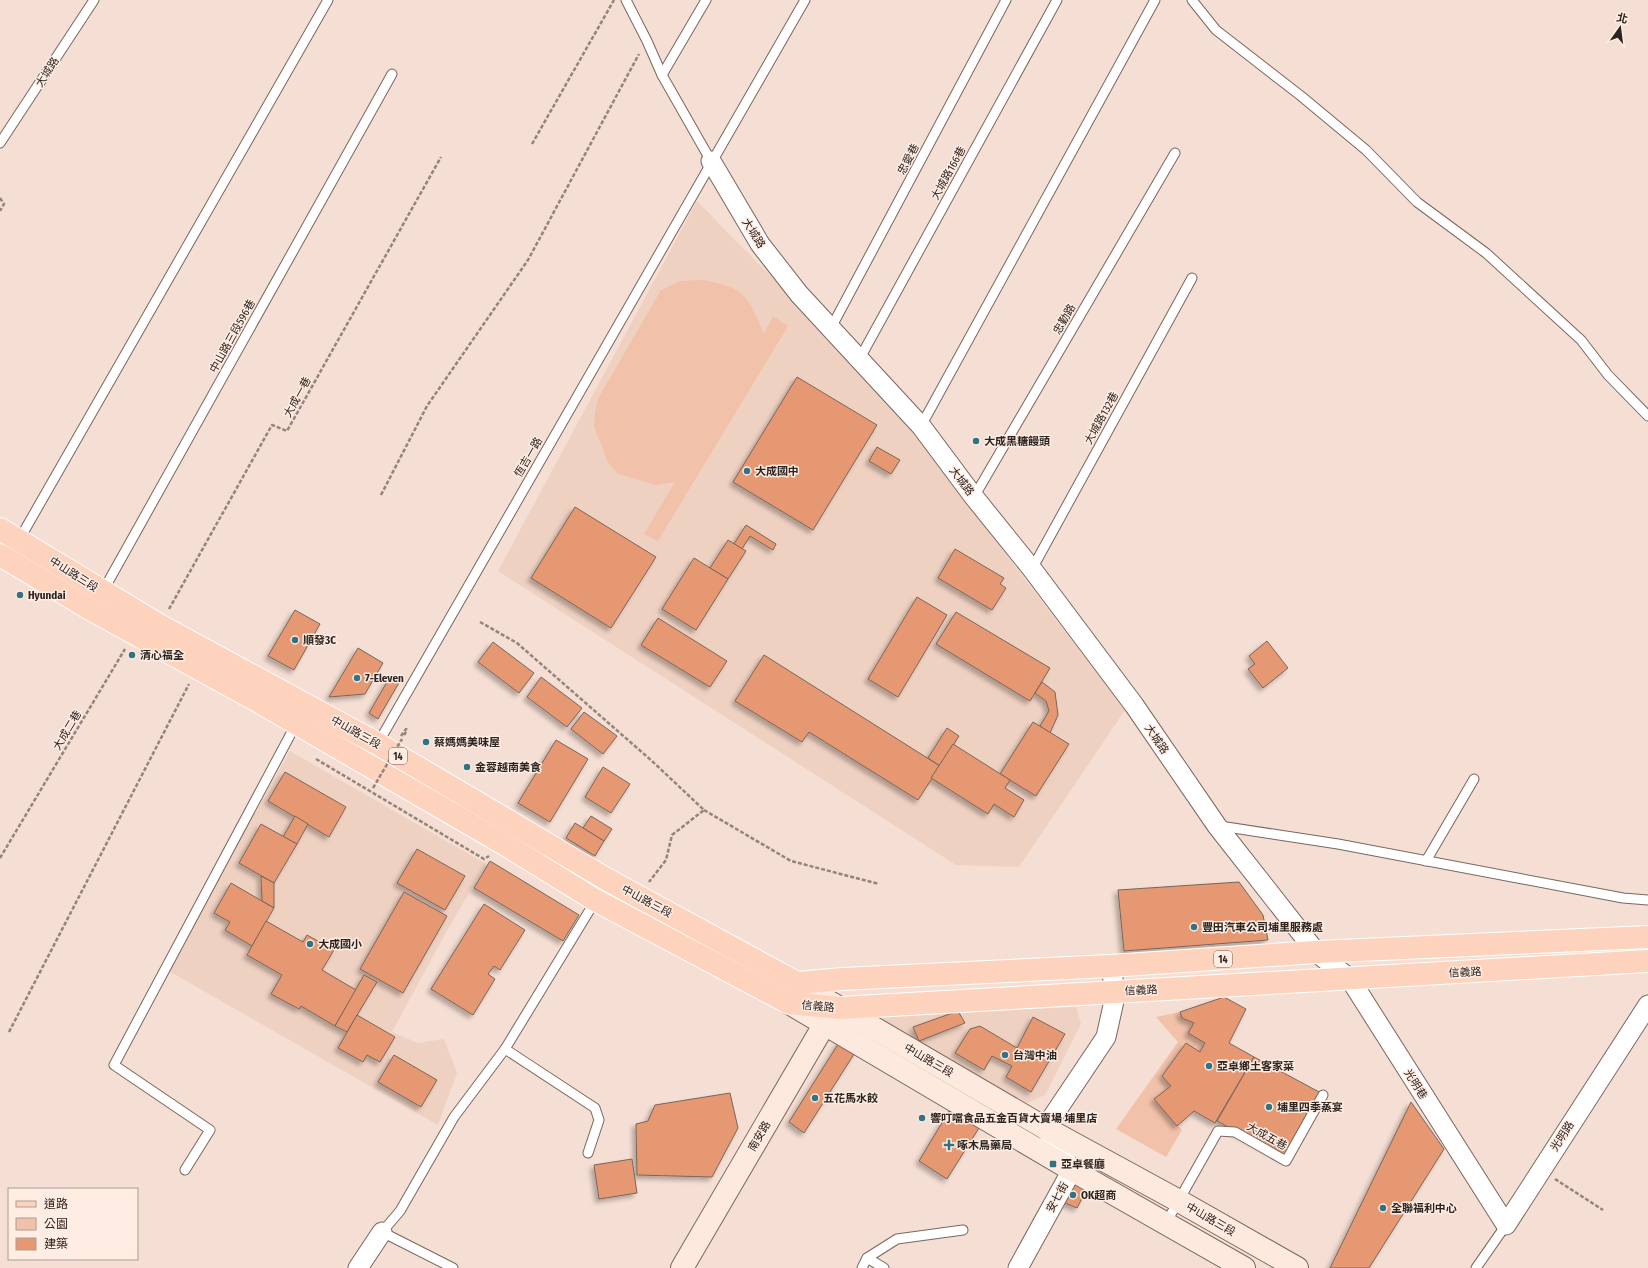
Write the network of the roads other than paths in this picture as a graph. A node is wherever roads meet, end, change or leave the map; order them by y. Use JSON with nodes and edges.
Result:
{"nodes":[{"id":1,"x":94,"y":0,"type":"edge"},
{"id":2,"x":328,"y":0,"type":"edge"},
{"id":3,"x":626,"y":0,"type":"edge"},
{"id":4,"x":706,"y":0,"type":"edge"},
{"id":5,"x":805,"y":0,"type":"edge"},
{"id":6,"x":1006,"y":0,"type":"edge"},
{"id":7,"x":1057,"y":0,"type":"edge"},
{"id":8,"x":1155,"y":0,"type":"edge"},
{"id":9,"x":1192,"y":0,"type":"edge"},
{"id":10,"x":392,"y":74,"type":"dead end"},
{"id":11,"x":662,"y":75,"type":"junction"},
{"id":12,"x":0,"y":143,"type":"edge"},
{"id":13,"x":1175,"y":153,"type":"dead end"},
{"id":14,"x":712,"y":161,"type":"junction"},
{"id":15,"x":1192,"y":278,"type":"dead end"},
{"id":16,"x":831,"y":328,"type":"junction"},
{"id":17,"x":860,"y":358,"type":"junction"},
{"id":18,"x":1648,"y":416,"type":"edge"},
{"id":19,"x":921,"y":426,"type":"junction"},
{"id":20,"x":974,"y":497,"type":"junction"},
{"id":21,"x":0,"y":529,"type":"edge"},
{"id":22,"x":19,"y":540,"type":"junction"},
{"id":23,"x":0,"y":555,"type":"edge"},
{"id":24,"x":1032,"y":569,"type":"junction"},
{"id":25,"x":96,"y":600,"type":"junction"},
{"id":26,"x":296,"y":724,"type":"junction"},
{"id":27,"x":388,"y":742,"type":"junction"},
{"id":28,"x":366,"y":765,"type":"junction"},
{"id":29,"x":1474,"y":779,"type":"dead end"},
{"id":30,"x":1216,"y":826,"type":"junction"},
{"id":31,"x":1426,"y":861,"type":"junction"},
{"id":32,"x":608,"y":880,"type":"junction"},
{"id":33,"x":595,"y":900,"type":"junction"},
{"id":34,"x":1648,"y":900,"type":"edge"},
{"id":35,"x":1648,"y":937,"type":"edge"},
{"id":36,"x":1316,"y":952,"type":"junction"},
{"id":37,"x":1648,"y":961,"type":"edge"},
{"id":38,"x":1110,"y":966,"type":"junction"},
{"id":39,"x":1350,"y":979,"type":"junction"},
{"id":40,"x":797,"y":983,"type":"junction"},
{"id":41,"x":1116,"y":992,"type":"junction"},
{"id":42,"x":789,"y":1003,"type":"junction"},
{"id":43,"x":840,"y":1008,"type":"junction"},
{"id":44,"x":1646,"y":1014,"type":"edge"},
{"id":45,"x":824,"y":1025,"type":"junction"},
{"id":46,"x":505,"y":1049,"type":"junction"},
{"id":47,"x":1323,"y":1095,"type":"dead end"},
{"id":48,"x":1045,"y":1128,"type":"junction"},
{"id":49,"x":588,"y":1153,"type":"dead end"},
{"id":50,"x":185,"y":1170,"type":"dead end"},
{"id":51,"x":1072,"y":1170,"type":"junction"},
{"id":52,"x":1179,"y":1201,"type":"junction"},
{"id":53,"x":1166,"y":1222,"type":"junction"},
{"id":54,"x":1506,"y":1225,"type":"junction"},
{"id":55,"x":964,"y":1230,"type":"dead end"},
{"id":56,"x":382,"y":1232,"type":"junction"},
{"id":57,"x":867,"y":1258,"type":"junction"},
{"id":58,"x":358,"y":1268,"type":"edge"},
{"id":59,"x":453,"y":1268,"type":"edge"},
{"id":60,"x":682,"y":1268,"type":"edge"},
{"id":61,"x":862,"y":1268,"type":"edge"},
{"id":62,"x":884,"y":1268,"type":"edge"},
{"id":63,"x":1018,"y":1268,"type":"edge"},
{"id":64,"x":1244,"y":1268,"type":"edge"},
{"id":65,"x":1297,"y":1268,"type":"edge"},
{"id":66,"x":1476,"y":1268,"type":"edge"}],
"edges":[{"from":1,"to":12,"type":"lane","name":"大城路"},
{"from":2,"to":22,"type":"lane"},
{"from":3,"to":11,"type":"lane","name":"大城路"},
{"from":4,"to":11,"type":"lane"},
{"from":5,"to":14,"type":"lane","name":"恆吉一路"},
{"from":6,"to":16,"type":"lane","name":"忠愛巷"},
{"from":7,"to":17,"type":"lane","name":"大城路166巷"},
{"from":8,"to":19,"type":"lane"},
{"from":9,"to":18,"type":"lane"},
{"from":10,"to":25,"type":"lane","name":"中山路三段596巷"},
{"from":11,"to":14,"type":"lane","name":"大城路"},
{"from":13,"to":20,"type":"lane","name":"忠勤路"},
{"from":14,"to":16,"type":"street","name":"大城路"},
{"from":14,"to":27,"type":"lane","name":"恆吉一路"},
{"from":15,"to":24,"type":"lane","name":"大城路132巷"},
{"from":16,"to":17,"type":"street","name":"大城路"},
{"from":17,"to":19,"type":"street","name":"大城路"},
{"from":19,"to":20,"type":"street","name":"大城路"},
{"from":20,"to":24,"type":"street","name":"大城路"},
{"from":21,"to":22,"type":"main road","name":"中山路三段","number":"14"},
{"from":22,"to":25,"type":"main road","name":"中山路三段","number":"14"},
{"from":23,"to":25,"type":"main road","name":"中山路三段","number":"14"},
{"from":24,"to":30,"type":"street","name":"大城路"},
{"from":25,"to":26,"type":"main road","name":"中山路三段","number":"14"},
{"from":25,"to":27,"type":"main road","name":"中山路三段","number":"14"},
{"from":26,"to":28,"type":"main road","name":"中山路三段","number":"14"},
{"from":26,"to":50,"type":"lane"},
{"from":27,"to":28,"type":"lane","name":"恆吉一路"},
{"from":27,"to":32,"type":"main road","name":"中山路三段","number":"14"},
{"from":28,"to":33,"type":"main road","name":"中山路三段","number":"14"},
{"from":29,"to":31,"type":"lane"},
{"from":30,"to":31,"type":"lane"},
{"from":30,"to":36,"type":"street","name":"大城路"},
{"from":31,"to":34,"type":"lane"},
{"from":32,"to":33,"type":"lane"},
{"from":32,"to":40,"type":"main road","name":"中山路三段","number":"14"},
{"from":33,"to":42,"type":"main road","name":"中山路三段","number":"14"},
{"from":33,"to":46,"type":"lane"},
{"from":35,"to":36,"type":"main road","name":"信義路","number":"14"},
{"from":36,"to":38,"type":"main road","name":"信義路","number":"14"},
{"from":36,"to":39,"type":"street","name":"光明巷"},
{"from":37,"to":39,"type":"main road","name":"信義路","number":"14"},
{"from":38,"to":40,"type":"main road","name":"信義路","number":"14"},
{"from":38,"to":41,"type":"street"},
{"from":39,"to":41,"type":"main road","name":"信義路","number":"14"},
{"from":39,"to":54,"type":"street","name":"光明巷"},
{"from":40,"to":42,"type":"main road","name":"信義路"},
{"from":40,"to":43,"type":"street","name":"中山路三段"},
{"from":41,"to":43,"type":"main road","name":"信義路","number":"14"},
{"from":41,"to":48,"type":"street"},
{"from":42,"to":43,"type":"main road","name":"信義路","number":"14"},
{"from":42,"to":45,"type":"street","name":"中山路三段"},
{"from":43,"to":45,"type":"street","name":"南安路"},
{"from":43,"to":48,"type":"street","name":"中山路三段"},
{"from":44,"to":54,"type":"street","name":"光明路"},
{"from":45,"to":51,"type":"street","name":"中山路三段"},
{"from":45,"to":60,"type":"street","name":"南安路"},
{"from":46,"to":49,"type":"lane"},
{"from":46,"to":56,"type":"lane"},
{"from":47,"to":52,"type":"lane","name":"大成五巷"},
{"from":48,"to":51,"type":"street","name":"安七街"},
{"from":48,"to":52,"type":"street","name":"中山路三段"},
{"from":51,"to":53,"type":"street","name":"中山路三段"},
{"from":51,"to":63,"type":"street","name":"安七街"},
{"from":52,"to":53,"type":"lane","name":"大成五巷"},
{"from":52,"to":65,"type":"street","name":"中山路三段"},
{"from":53,"to":64,"type":"street","name":"中山路三段"},
{"from":54,"to":66,"type":"lane","name":"光明路"},
{"from":55,"to":57,"type":"lane"},
{"from":56,"to":58,"type":"street"},
{"from":56,"to":59,"type":"lane"},
{"from":57,"to":61,"type":"lane"},
{"from":57,"to":62,"type":"lane"}]}
